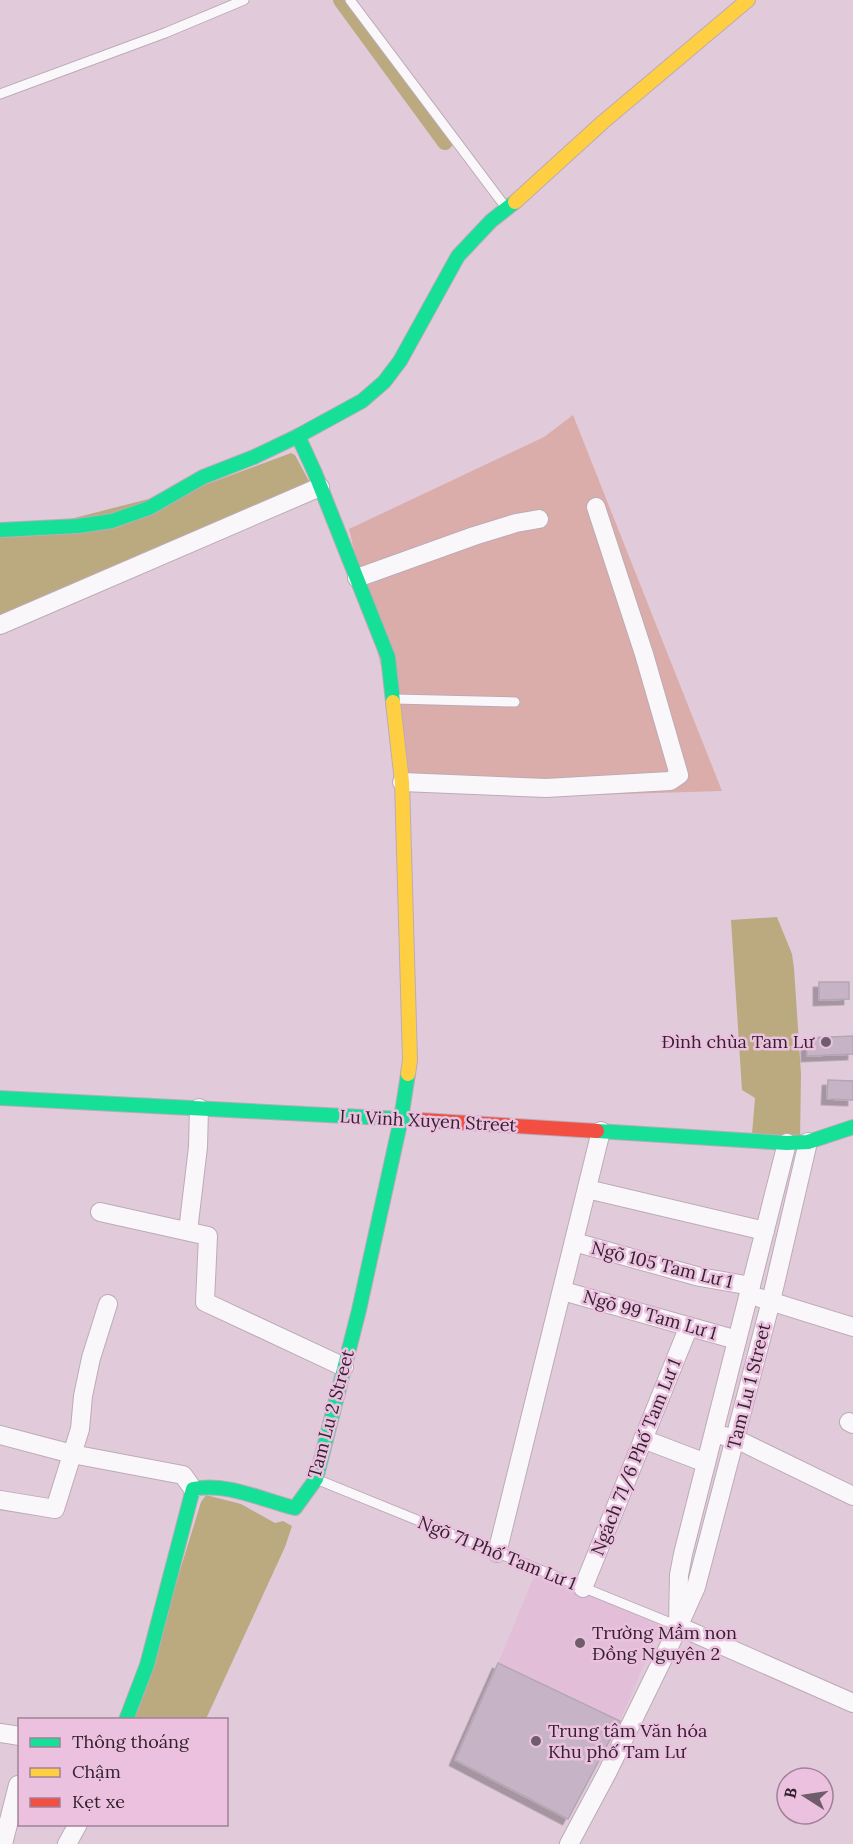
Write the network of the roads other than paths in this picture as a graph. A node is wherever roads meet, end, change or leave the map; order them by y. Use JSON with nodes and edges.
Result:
{"nodes":[{"id":1,"x":244,"y":0,"type":"edge"},
{"id":2,"x":350,"y":0,"type":"edge"},
{"id":3,"x":748,"y":0,"type":"edge"},
{"id":4,"x":0,"y":94,"type":"edge"},
{"id":5,"x":507,"y":210,"type":"junction"},
{"id":6,"x":298,"y":436,"type":"junction"},
{"id":7,"x":318,"y":480,"type":"junction"},
{"id":8,"x":596,"y":507,"type":"dead end"},
{"id":9,"x":539,"y":519,"type":"dead end"},
{"id":10,"x":0,"y":530,"type":"edge"},
{"id":11,"x":357,"y":578,"type":"junction"},
{"id":12,"x":0,"y":625,"type":"edge"},
{"id":13,"x":393,"y":699,"type":"junction"},
{"id":14,"x":515,"y":702,"type":"dead end"},
{"id":15,"x":402,"y":782,"type":"junction"},
{"id":16,"x":0,"y":1098,"type":"edge"},
{"id":17,"x":199,"y":1108,"type":"junction"},
{"id":18,"x":401,"y":1119,"type":"junction"},
{"id":19,"x":853,"y":1127,"type":"edge"},
{"id":20,"x":601,"y":1131,"type":"junction"},
{"id":21,"x":807,"y":1142,"type":"junction"},
{"id":22,"x":787,"y":1143,"type":"junction"},
{"id":23,"x":587,"y":1189,"type":"junction"},
{"id":24,"x":100,"y":1212,"type":"dead end"},
{"id":25,"x":765,"y":1231,"type":"junction"},
{"id":26,"x":188,"y":1232,"type":"junction"},
{"id":27,"x":574,"y":1242,"type":"junction"},
{"id":28,"x":750,"y":1290,"type":"junction"},
{"id":29,"x":563,"y":1291,"type":"junction"},
{"id":30,"x":771,"y":1301,"type":"junction"},
{"id":31,"x":108,"y":1304,"type":"dead end"},
{"id":32,"x":689,"y":1326,"type":"junction"},
{"id":33,"x":853,"y":1327,"type":"edge"},
{"id":34,"x":737,"y":1340,"type":"junction"},
{"id":35,"x":345,"y":1367,"type":"junction"},
{"id":36,"x":713,"y":1434,"type":"junction"},
{"id":37,"x":0,"y":1435,"type":"edge"},
{"id":38,"x":736,"y":1439,"type":"junction"},
{"id":39,"x":643,"y":1440,"type":"junction"},
{"id":40,"x":72,"y":1454,"type":"junction"},
{"id":41,"x":706,"y":1463,"type":"junction"},
{"id":42,"x":316,"y":1479,"type":"junction"},
{"id":43,"x":193,"y":1489,"type":"junction"},
{"id":44,"x":853,"y":1496,"type":"edge"},
{"id":45,"x":0,"y":1500,"type":"edge"},
{"id":46,"x":497,"y":1553,"type":"junction"},
{"id":47,"x":583,"y":1588,"type":"junction"},
{"id":48,"x":678,"y":1626,"type":"junction"},
{"id":49,"x":853,"y":1703,"type":"edge"},
{"id":50,"x":126,"y":1718,"type":"edge"},
{"id":51,"x":0,"y":1732,"type":"edge"},
{"id":52,"x":18,"y":1736,"type":"edge"},
{"id":53,"x":18,"y":1785,"type":"dead end"},
{"id":54,"x":77,"y":1826,"type":"edge"},
{"id":55,"x":3,"y":1844,"type":"edge"},
{"id":56,"x":67,"y":1844,"type":"edge"},
{"id":57,"x":569,"y":1844,"type":"edge"}],
"edges":[{"from":1,"to":4,"type":"lane"},
{"from":2,"to":5,"type":"lane"},
{"from":3,"to":5,"type":"street"},
{"from":5,"to":6,"type":"street"},
{"from":6,"to":7,"type":"street","name":"Tam Lu 2 Street"},
{"from":6,"to":10,"type":"street"},
{"from":7,"to":11,"type":"street","name":"Tam Lu 2 Street"},
{"from":7,"to":12,"type":"street"},
{"from":8,"to":15,"type":"street"},
{"from":9,"to":11,"type":"street"},
{"from":11,"to":13,"type":"street","name":"Tam Lu 2 Street"},
{"from":13,"to":14,"type":"lane"},
{"from":13,"to":15,"type":"street","name":"Tam Lu 2 Street"},
{"from":15,"to":18,"type":"street","name":"Tam Lu 2 Street"},
{"from":16,"to":17,"type":"street","name":"Lu Vinh Xuyen Street"},
{"from":17,"to":18,"type":"street","name":"Lu Vinh Xuyen Street"},
{"from":17,"to":26,"type":"street"},
{"from":18,"to":20,"type":"street","name":"Lu Vinh Xuyen Street"},
{"from":18,"to":35,"type":"street","name":"Tam Lu 2 Street"},
{"from":19,"to":21,"type":"street","name":"Lu Vinh Xuyen Street"},
{"from":20,"to":22,"type":"street","name":"Lu Vinh Xuyen Street"},
{"from":20,"to":23,"type":"street"},
{"from":21,"to":22,"type":"street","name":"Lu Vinh Xuyen Street"},
{"from":21,"to":30,"type":"street","name":"Tam Lu 1 Street"},
{"from":22,"to":25,"type":"street","name":"Tam Lu 1 Street"},
{"from":23,"to":25,"type":"street"},
{"from":23,"to":27,"type":"street"},
{"from":24,"to":26,"type":"street"},
{"from":25,"to":28,"type":"street","name":"Tam Lu 1 Street"},
{"from":26,"to":35,"type":"street"},
{"from":27,"to":28,"type":"street","name":"Ngõ 105 Tam Lư 1"},
{"from":27,"to":29,"type":"street"},
{"from":28,"to":30,"type":"street","name":"Ngõ 105 Tam Lư 1"},
{"from":28,"to":34,"type":"street","name":"Tam Lu 1 Street"},
{"from":29,"to":32,"type":"street","name":"Ngõ 99 Tam Lư 1"},
{"from":29,"to":46,"type":"street"},
{"from":30,"to":33,"type":"street","name":"Ngõ 105 Tam Lư 1"},
{"from":30,"to":38,"type":"street","name":"Tam Lu 1 Street"},
{"from":31,"to":40,"type":"street"},
{"from":32,"to":34,"type":"street","name":"Ngõ 99 Tam Lư 1"},
{"from":32,"to":39,"type":"street","name":"Ngách 71/6 Phố Tam Lư 1"},
{"from":34,"to":36,"type":"street","name":"Tam Lu 1 Street"},
{"from":35,"to":42,"type":"street","name":"Tam Lu 2 Street"},
{"from":36,"to":38,"type":"street"},
{"from":36,"to":41,"type":"street","name":"Tam Lu 1 Street"},
{"from":37,"to":40,"type":"street"},
{"from":38,"to":44,"type":"street"},
{"from":38,"to":48,"type":"street","name":"Tam Lu 1 Street"},
{"from":39,"to":41,"type":"street"},
{"from":39,"to":47,"type":"street","name":"Ngách 71/6 Phố Tam Lư 1"},
{"from":40,"to":43,"type":"street"},
{"from":40,"to":45,"type":"street"},
{"from":41,"to":48,"type":"street","name":"Tam Lu 1 Street"},
{"from":42,"to":43,"type":"street","name":"Tam Lu 2 Street"},
{"from":42,"to":46,"type":"lane","name":"Ngõ 71 Phố Tam Lư 1"},
{"from":43,"to":50,"type":"street"},
{"from":46,"to":47,"type":"lane","name":"Ngõ 71 Phố Tam Lư 1"},
{"from":47,"to":48,"type":"lane","name":"Ngõ 71 Phố Tam Lư 1"},
{"from":48,"to":49,"type":"street"},
{"from":48,"to":57,"type":"street","name":"Tam Lu 1 Street"},
{"from":51,"to":52,"type":"street"},
{"from":53,"to":55,"type":"street"},
{"from":54,"to":56,"type":"street"}]}
